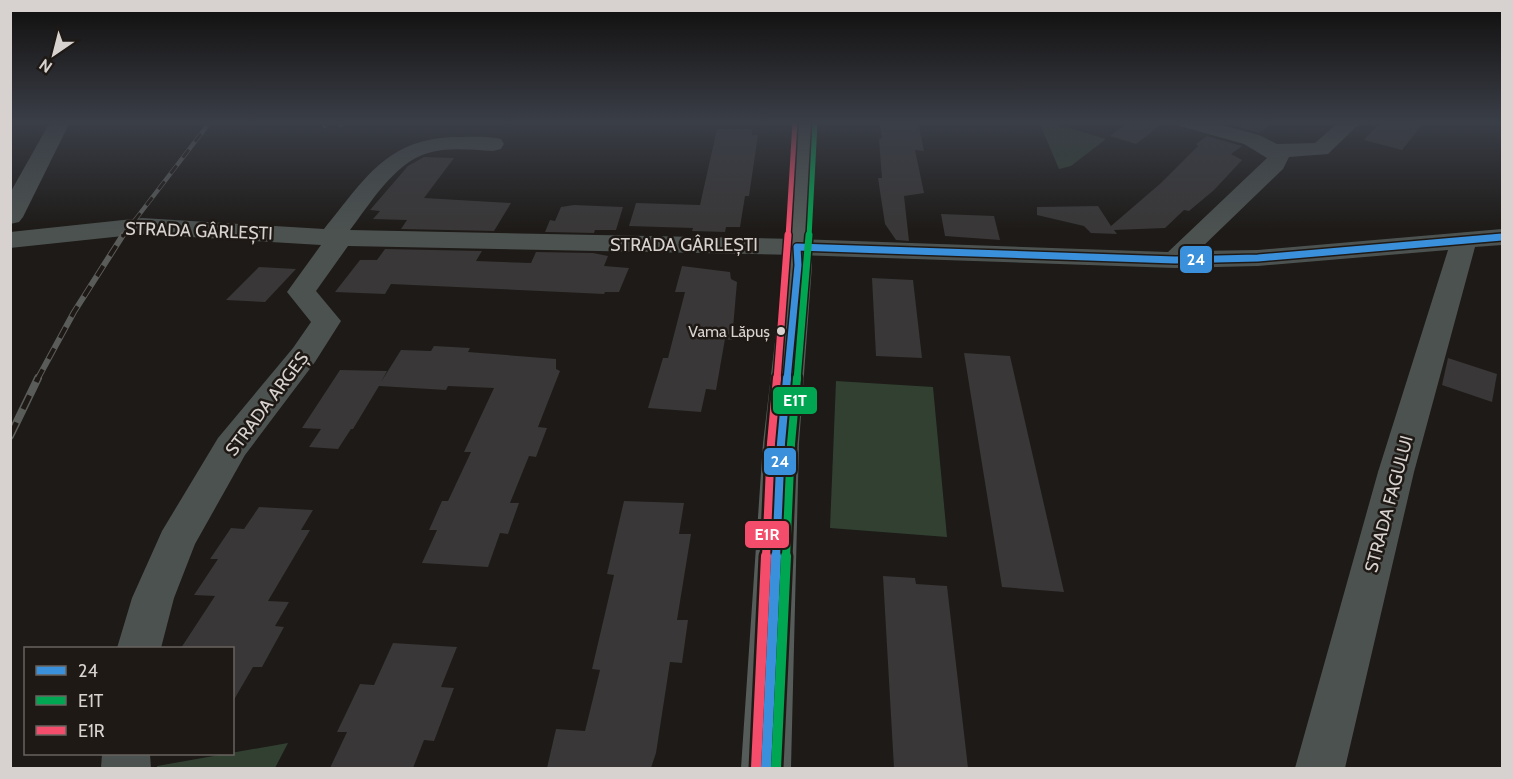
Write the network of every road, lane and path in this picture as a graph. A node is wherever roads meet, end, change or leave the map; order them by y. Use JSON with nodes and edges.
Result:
{"nodes":[{"id":1,"x":41,"y":158,"type":"edge"},
{"id":2,"x":399,"y":158,"type":"edge"},
{"id":3,"x":803,"y":158,"type":"edge"},
{"id":4,"x":1278,"y":158,"type":"edge"},
{"id":5,"x":10,"y":217,"type":"edge"},
{"id":6,"x":1503,"y":237,"type":"edge"},
{"id":7,"x":336,"y":238,"type":"junction"},
{"id":8,"x":10,"y":240,"type":"edge"},
{"id":9,"x":1464,"y":241,"type":"junction"},
{"id":10,"x":797,"y":247,"type":"junction"},
{"id":11,"x":1175,"y":260,"type":"junction"},
{"id":12,"x":139,"y":647,"type":"edge"},
{"id":13,"x":766,"y":768,"type":"edge"},
{"id":14,"x":1320,"y":768,"type":"edge"}],
"edges":[{"from":1,"to":5,"type":"street"},
{"from":2,"to":7,"type":"street"},
{"from":3,"to":10,"type":"main road"},
{"from":4,"to":11,"type":"street"},
{"from":6,"to":9,"type":"street","name":"STRADA GÂRLEȘTI"},
{"from":7,"to":8,"type":"street","name":"STRADA GÂRLEȘTI"},
{"from":7,"to":10,"type":"street","name":"STRADA GÂRLEȘTI"},
{"from":7,"to":12,"type":"street","name":"STRADA ARGEȘ"},
{"from":9,"to":11,"type":"street","name":"STRADA GÂRLEȘTI"},
{"from":9,"to":14,"type":"street","name":"STRADA FAGULUI"},
{"from":10,"to":11,"type":"street","name":"STRADA GÂRLEȘTI"},
{"from":10,"to":13,"type":"main road"}]}
